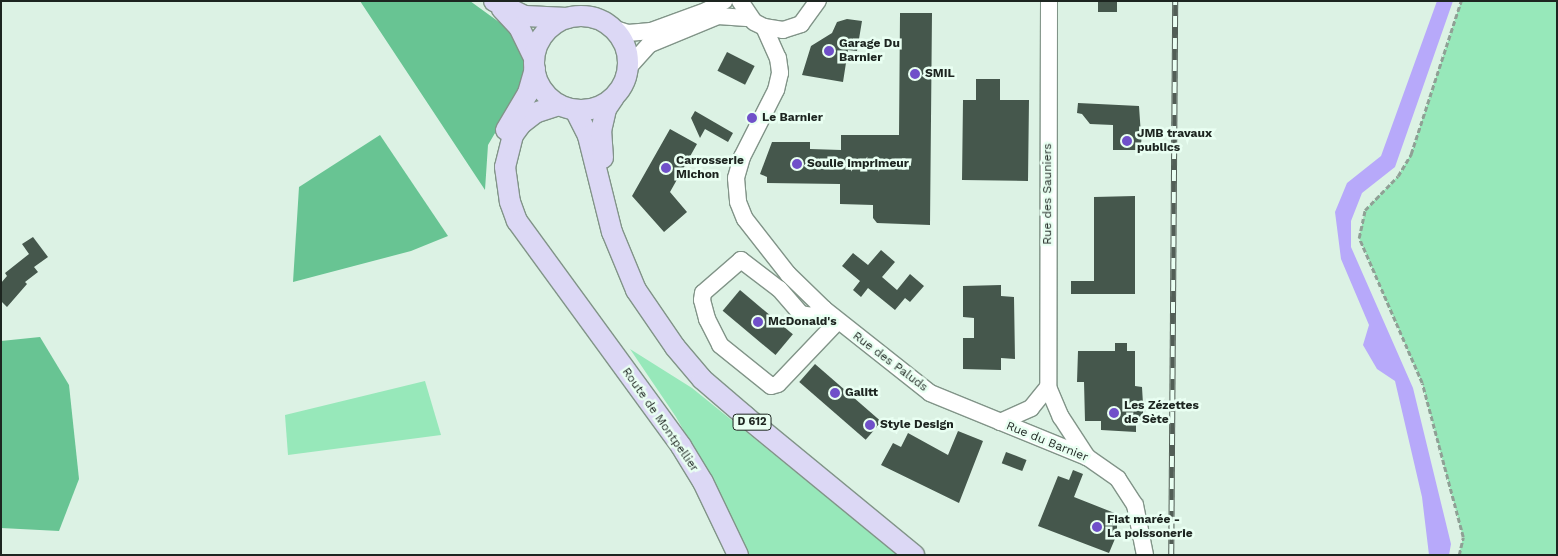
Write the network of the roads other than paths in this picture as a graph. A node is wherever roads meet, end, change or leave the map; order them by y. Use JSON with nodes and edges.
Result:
{"nodes":[{"id":1,"x":493,"y":1,"type":"edge"},
{"id":2,"x":724,"y":1,"type":"edge"},
{"id":3,"x":740,"y":1,"type":"edge"},
{"id":4,"x":818,"y":1,"type":"edge"},
{"id":5,"x":1048,"y":3,"type":"edge"},
{"id":6,"x":567,"y":18,"type":"junction"},
{"id":7,"x":750,"y":18,"type":"junction"},
{"id":8,"x":764,"y":27,"type":"junction"},
{"id":9,"x":615,"y":29,"type":"junction"},
{"id":10,"x":534,"y":64,"type":"junction"},
{"id":11,"x":629,"y":67,"type":"junction"},
{"id":12,"x":615,"y":97,"type":"junction"},
{"id":13,"x":567,"y":107,"type":"junction"},
{"id":14,"x":624,"y":260,"type":"junction"},
{"id":15,"x":824,"y":309,"type":"junction"},
{"id":16,"x":838,"y":322,"type":"junction"},
{"id":17,"x":604,"y":342,"type":"junction"},
{"id":18,"x":1048,"y":387,"type":"junction"},
{"id":19,"x":957,"y":405,"type":"joint"},
{"id":20,"x":1000,"y":422,"type":"junction"},
{"id":21,"x":1087,"y":457,"type":"junction"},
{"id":22,"x":1144,"y":553,"type":"edge"},
{"id":23,"x":738,"y":555,"type":"edge"},
{"id":24,"x":914,"y":555,"type":"edge"}],
"edges":[{"from":1,"to":6,"type":"main road"},
{"from":1,"to":10,"type":"main road"},
{"from":2,"to":9,"type":"street"},
{"from":3,"to":7,"type":"street"},
{"from":4,"to":8,"type":"street"},
{"from":5,"to":18,"type":"street","name":"Rue des Sauniers"},
{"from":6,"to":9,"type":"main road"},
{"from":6,"to":10,"type":"main road"},
{"from":7,"to":8,"type":"street"},
{"from":7,"to":11,"type":"street"},
{"from":8,"to":15,"type":"street","name":"Rue des Paluds"},
{"from":9,"to":11,"type":"main road"},
{"from":10,"to":13,"type":"main road"},
{"from":10,"to":17,"type":"main road"},
{"from":11,"to":12,"type":"main road"},
{"from":12,"to":13,"type":"main road"},
{"from":12,"to":14,"type":"main road","number":"D 612"},
{"from":13,"to":14,"type":"main road","number":"D 612"},
{"from":13,"to":17,"type":"main road"},
{"from":14,"to":24,"type":"main road","number":"D 612"},
{"from":15,"to":16,"type":"street","name":"Rue des Paluds"},
{"from":15,"to":16,"type":"street"},
{"from":16,"to":19,"type":"street","name":"Rue des Paluds"},
{"from":17,"to":23,"type":"main road","name":"Route de Montpellier"},
{"from":18,"to":20,"type":"street"},
{"from":18,"to":21,"type":"street","name":"Rue des Sauniers"},
{"from":19,"to":20,"type":"street","name":"Rue du Barnier"},
{"from":20,"to":21,"type":"street","name":"Rue du Barnier"},
{"from":21,"to":22,"type":"street","name":"Rue du Barnier"}]}
